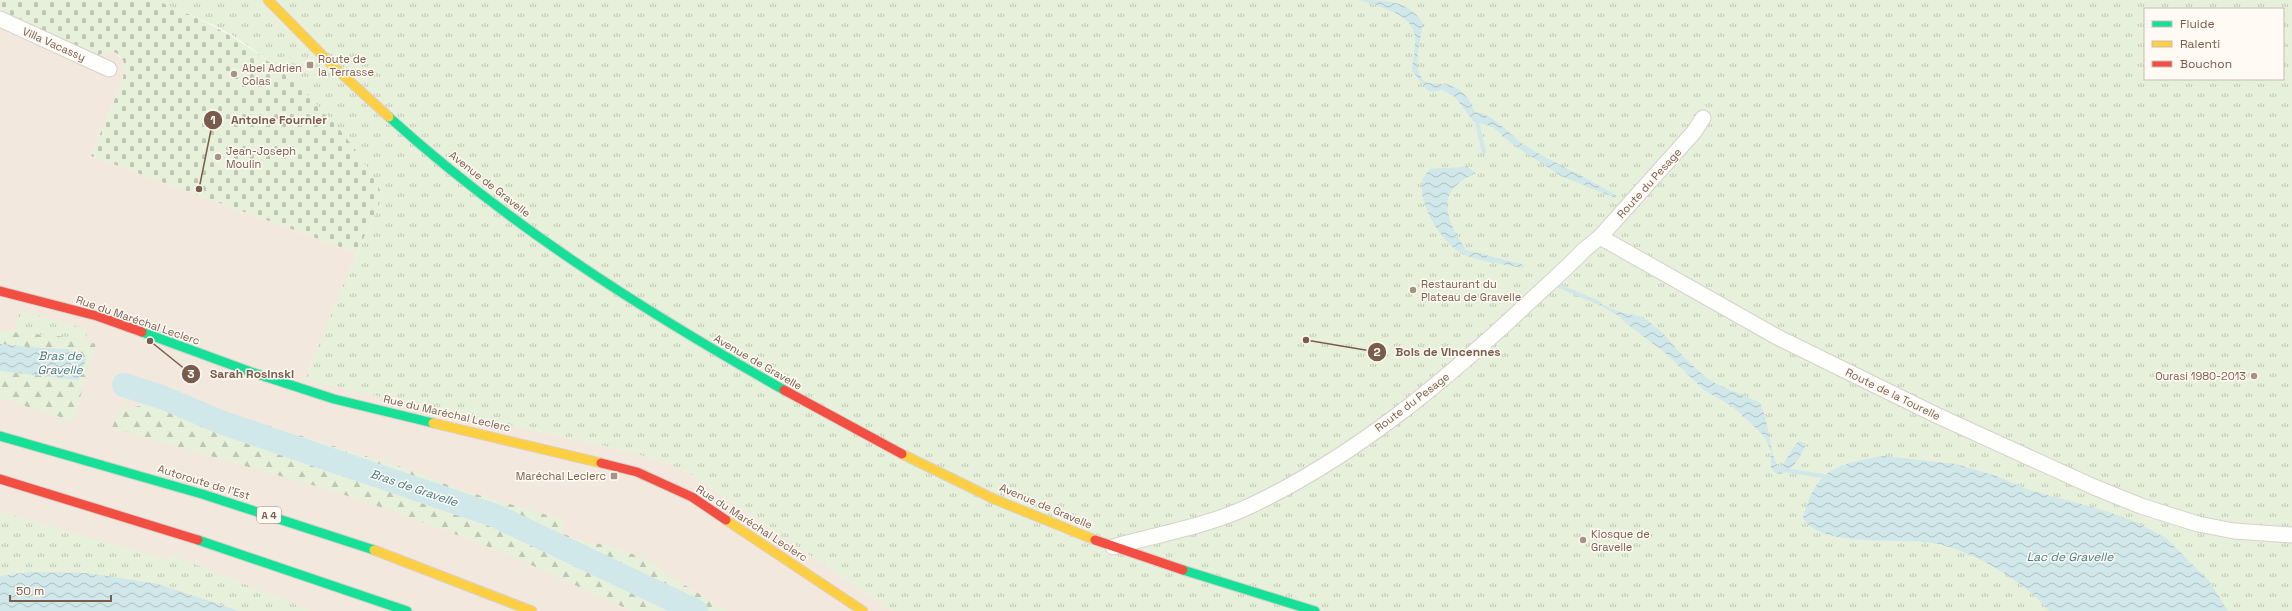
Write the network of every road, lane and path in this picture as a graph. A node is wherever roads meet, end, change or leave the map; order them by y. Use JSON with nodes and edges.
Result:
{"nodes":[{"id":1,"x":268,"y":0,"type":"edge"},
{"id":2,"x":0,"y":19,"type":"edge"},
{"id":3,"x":109,"y":69,"type":"dead end"},
{"id":4,"x":1703,"y":118,"type":"dead end"},
{"id":5,"x":1600,"y":237,"type":"junction"},
{"id":6,"x":0,"y":291,"type":"edge"},
{"id":7,"x":0,"y":436,"type":"edge"},
{"id":8,"x":0,"y":479,"type":"edge"},
{"id":9,"x":2292,"y":535,"type":"edge"},
{"id":10,"x":1113,"y":547,"type":"junction"},
{"id":11,"x":346,"y":588,"type":"junction"},
{"id":12,"x":362,"y":605,"type":"dead end"},
{"id":13,"x":407,"y":611,"type":"edge"},
{"id":14,"x":532,"y":611,"type":"edge"},
{"id":15,"x":863,"y":611,"type":"edge"},
{"id":16,"x":1315,"y":611,"type":"edge"}],
"edges":[{"from":1,"to":10,"type":"main road","name":"Avenue de Gravelle"},
{"from":2,"to":3,"type":"street","name":"Villa Vacassy"},
{"from":4,"to":5,"type":"street","name":"Route du Pesage"},
{"from":5,"to":9,"type":"street","name":"Route de la Tourelle"},
{"from":5,"to":10,"type":"street","name":"Route du Pesage"},
{"from":6,"to":15,"type":"main road","name":"Rue du Maréchal Leclerc"},
{"from":7,"to":14,"type":"main road","name":"Autoroute de l’Est","number":"A 4"},
{"from":8,"to":11,"type":"main road"},
{"from":10,"to":16,"type":"main road","name":"Avenue de Gravelle"},
{"from":11,"to":12,"type":"main road"},
{"from":11,"to":13,"type":"main road"}]}
